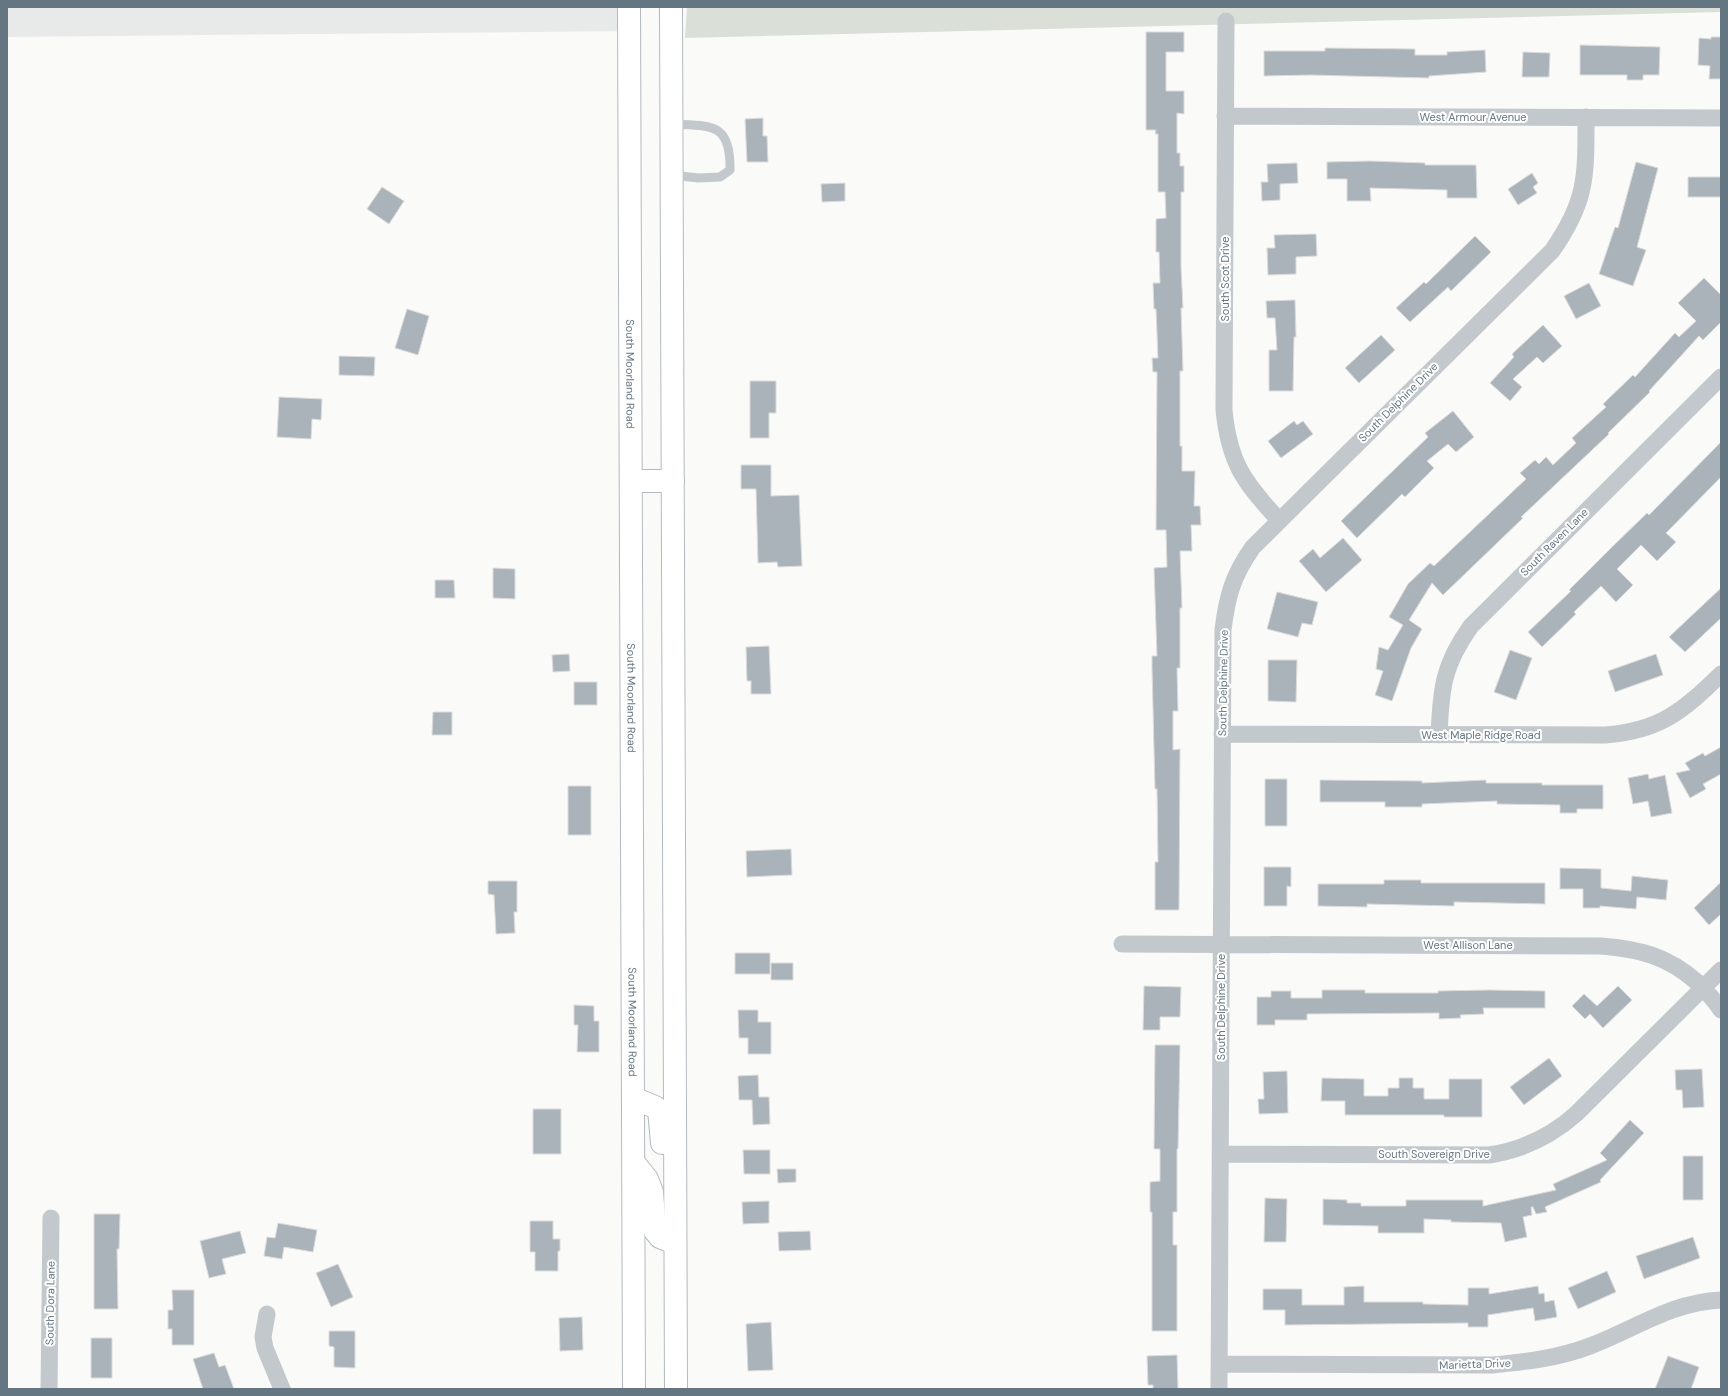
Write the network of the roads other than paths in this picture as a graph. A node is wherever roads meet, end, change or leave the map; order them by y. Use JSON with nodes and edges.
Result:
{"nodes":[{"id":1,"x":629,"y":7,"type":"edge"},
{"id":2,"x":671,"y":7,"type":"edge"},
{"id":3,"x":1226,"y":21,"type":"dead end"},
{"id":4,"x":1225,"y":116,"type":"junction"},
{"id":5,"x":1586,"y":118,"type":"junction"},
{"id":6,"x":1721,"y":118,"type":"edge"},
{"id":7,"x":672,"y":124,"type":"junction"},
{"id":8,"x":672,"y":175,"type":"junction"},
{"id":9,"x":1721,"y":377,"type":"edge"},
{"id":10,"x":631,"y":481,"type":"junction"},
{"id":11,"x":673,"y":481,"type":"junction"},
{"id":12,"x":1279,"y":520,"type":"junction"},
{"id":13,"x":1721,"y":674,"type":"edge"},
{"id":14,"x":1222,"y":734,"type":"junction"},
{"id":15,"x":1439,"y":735,"type":"junction"},
{"id":16,"x":1122,"y":944,"type":"dead end"},
{"id":17,"x":1221,"y":944,"type":"junction"},
{"id":18,"x":1721,"y":970,"type":"edge"},
{"id":19,"x":1703,"y":988,"type":"junction"},
{"id":20,"x":1721,"y":1010,"type":"edge"},
{"id":21,"x":633,"y":1098,"type":"junction"},
{"id":22,"x":1220,"y":1154,"type":"junction"},
{"id":23,"x":634,"y":1163,"type":"junction"},
{"id":24,"x":675,"y":1182,"type":"junction"},
{"id":25,"x":51,"y":1218,"type":"dead end"},
{"id":26,"x":675,"y":1243,"type":"junction"},
{"id":27,"x":1721,"y":1300,"type":"edge"},
{"id":28,"x":267,"y":1314,"type":"dead end"},
{"id":29,"x":1219,"y":1364,"type":"junction"},
{"id":30,"x":49,"y":1389,"type":"edge"},
{"id":31,"x":282,"y":1389,"type":"edge"},
{"id":32,"x":634,"y":1389,"type":"edge"},
{"id":33,"x":676,"y":1389,"type":"edge"},
{"id":34,"x":1218,"y":1389,"type":"edge"}],
"edges":[{"from":1,"to":10,"type":"main road","name":"South Moorland Road"},
{"from":2,"to":7,"type":"main road"},
{"from":3,"to":4,"type":"street","name":"South Scot Drive"},
{"from":4,"to":5,"type":"street","name":"West Armour Avenue"},
{"from":4,"to":12,"type":"street","name":"South Scot Drive"},
{"from":5,"to":6,"type":"street","name":"West Armour Avenue"},
{"from":5,"to":12,"type":"street","name":"South Delphine Drive"},
{"from":7,"to":8,"type":"main road"},
{"from":7,"to":8,"type":"lane"},
{"from":8,"to":11,"type":"main road"},
{"from":9,"to":15,"type":"street","name":"South Raven Lane"},
{"from":10,"to":11,"type":"main road"},
{"from":10,"to":21,"type":"main road","name":"South Moorland Road"},
{"from":11,"to":24,"type":"main road"},
{"from":12,"to":14,"type":"street","name":"South Delphine Drive"},
{"from":13,"to":15,"type":"street","name":"West Maple Ridge Road"},
{"from":14,"to":15,"type":"street","name":"West Maple Ridge Road"},
{"from":14,"to":17,"type":"street","name":"South Delphine Drive"},
{"from":16,"to":17,"type":"street","name":"West Allison Lane"},
{"from":17,"to":19,"type":"street","name":"West Allison Lane"},
{"from":17,"to":22,"type":"street","name":"South Delphine Drive"},
{"from":18,"to":19,"type":"street","name":"South Sovereign Drive"},
{"from":19,"to":20,"type":"street","name":"West Allison Lane"},
{"from":19,"to":22,"type":"street","name":"South Sovereign Drive"},
{"from":21,"to":23,"type":"main road","name":"South Moorland Road"},
{"from":21,"to":24,"type":"main road"},
{"from":22,"to":29,"type":"street","name":"South Delphine Drive"},
{"from":23,"to":26,"type":"main road"},
{"from":23,"to":32,"type":"main road","name":"South Moorland Road"},
{"from":24,"to":26,"type":"main road"},
{"from":25,"to":30,"type":"street","name":"South Dora Lane"},
{"from":26,"to":33,"type":"main road"},
{"from":27,"to":29,"type":"street","name":"Marietta Drive"},
{"from":28,"to":31,"type":"street"},
{"from":29,"to":34,"type":"street","name":"South Delphine Drive"}]}
